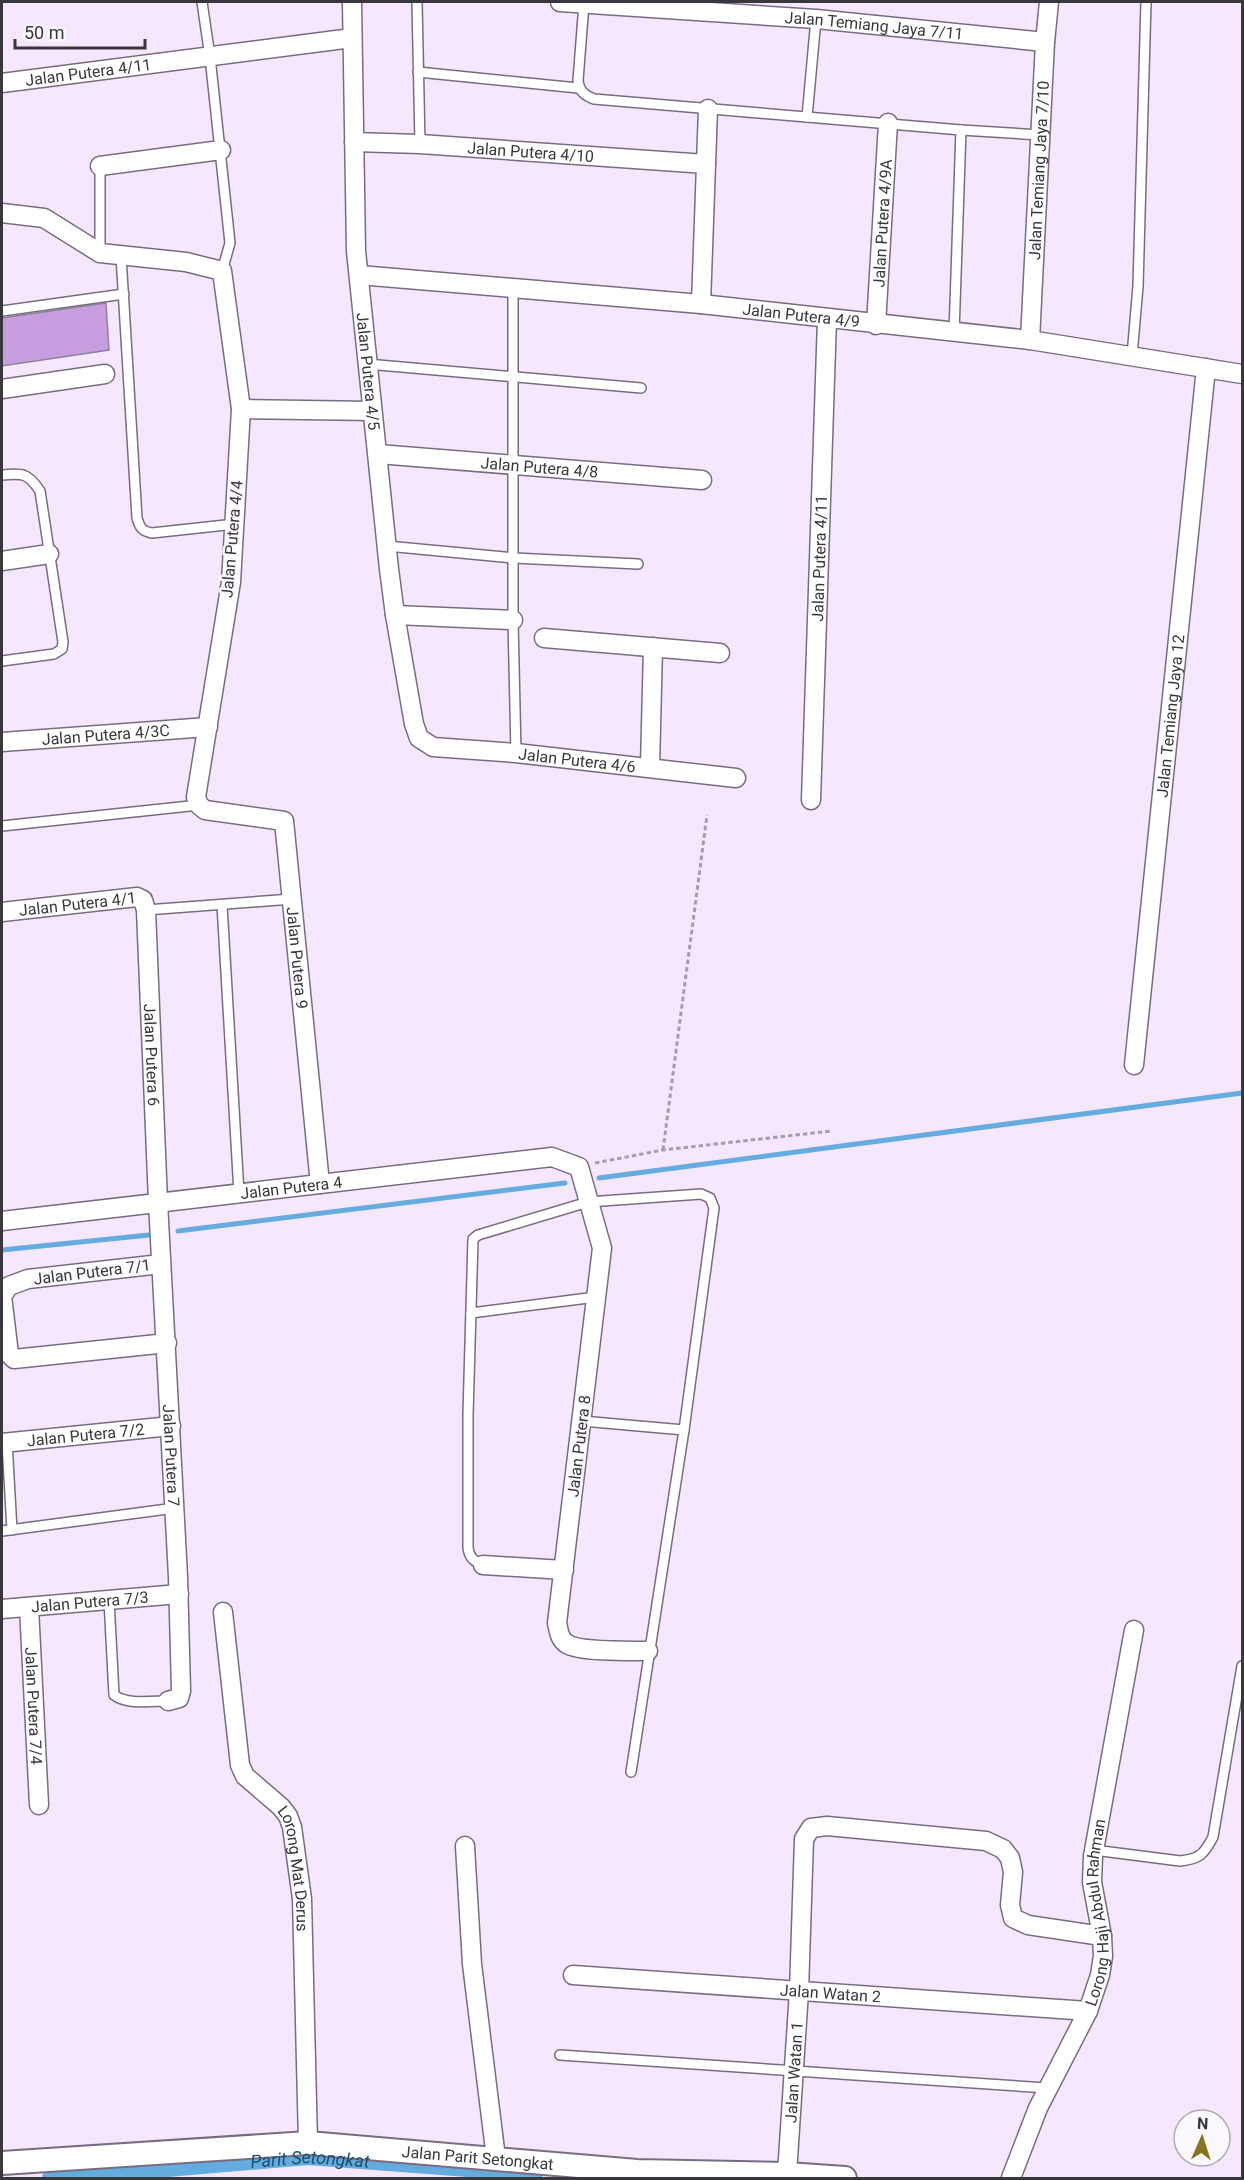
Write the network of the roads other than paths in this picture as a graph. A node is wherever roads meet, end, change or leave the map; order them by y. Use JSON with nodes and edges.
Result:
{"nodes":[{"id":1,"x":202,"y":2,"type":"edge"},
{"id":2,"x":352,"y":2,"type":"edge"},
{"id":3,"x":417,"y":2,"type":"edge"},
{"id":4,"x":560,"y":2,"type":"edge"},
{"id":5,"x":1049,"y":2,"type":"edge"},
{"id":6,"x":1146,"y":2,"type":"edge"},
{"id":7,"x":584,"y":4,"type":"junction"},
{"id":8,"x":816,"y":19,"type":"junction"},
{"id":9,"x":352,"y":38,"type":"junction"},
{"id":10,"x":1045,"y":42,"type":"junction"},
{"id":11,"x":210,"y":57,"type":"junction"},
{"id":12,"x":418,"y":72,"type":"junction"},
{"id":13,"x":2,"y":83,"type":"edge"},
{"id":14,"x":578,"y":87,"type":"junction"},
{"id":15,"x":708,"y":109,"type":"junction"},
{"id":16,"x":807,"y":117,"type":"junction"},
{"id":17,"x":888,"y":123,"type":"junction"},
{"id":18,"x":961,"y":130,"type":"junction"},
{"id":19,"x":1040,"y":135,"type":"junction"},
{"id":20,"x":354,"y":142,"type":"junction"},
{"id":21,"x":420,"y":144,"type":"junction"},
{"id":22,"x":221,"y":150,"type":"junction"},
{"id":23,"x":706,"y":164,"type":"junction"},
{"id":24,"x":100,"y":166,"type":"joint"},
{"id":25,"x":2,"y":213,"type":"edge"},
{"id":26,"x":100,"y":253,"type":"junction"},
{"id":27,"x":121,"y":256,"type":"junction"},
{"id":28,"x":222,"y":271,"type":"junction"},
{"id":29,"x":359,"y":274,"type":"junction"},
{"id":30,"x":513,"y":288,"type":"junction"},
{"id":31,"x":124,"y":294,"type":"junction"},
{"id":32,"x":701,"y":304,"type":"junction"},
{"id":33,"x":2,"y":311,"type":"edge"},
{"id":34,"x":827,"y":319,"type":"junction"},
{"id":35,"x":876,"y":324,"type":"junction"},
{"id":36,"x":954,"y":333,"type":"junction"},
{"id":37,"x":1030,"y":340,"type":"junction"},
{"id":38,"x":1132,"y":356,"type":"junction"},
{"id":39,"x":367,"y":364,"type":"junction"},
{"id":40,"x":1206,"y":368,"type":"junction"},
{"id":41,"x":105,"y":374,"type":"dead end"},
{"id":42,"x":1242,"y":374,"type":"edge"},
{"id":43,"x":513,"y":376,"type":"junction"},
{"id":44,"x":641,"y":388,"type":"dead end"},
{"id":45,"x":2,"y":389,"type":"edge"},
{"id":46,"x":241,"y":410,"type":"junction"},
{"id":47,"x":372,"y":411,"type":"junction"},
{"id":48,"x":378,"y":454,"type":"junction"},
{"id":49,"x":513,"y":465,"type":"junction"},
{"id":50,"x":2,"y":475,"type":"edge"},
{"id":51,"x":702,"y":480,"type":"dead end"},
{"id":52,"x":235,"y":524,"type":"junction"},
{"id":53,"x":387,"y":546,"type":"junction"},
{"id":54,"x":49,"y":554,"type":"junction"},
{"id":55,"x":514,"y":558,"type":"junction"},
{"id":56,"x":2,"y":561,"type":"edge"},
{"id":57,"x":638,"y":564,"type":"dead end"},
{"id":58,"x":395,"y":615,"type":"junction"},
{"id":59,"x":513,"y":621,"type":"junction"},
{"id":60,"x":544,"y":638,"type":"dead end"},
{"id":61,"x":652,"y":648,"type":"junction"},
{"id":62,"x":720,"y":653,"type":"dead end"},
{"id":63,"x":2,"y":661,"type":"edge"},
{"id":64,"x":208,"y":727,"type":"junction"},
{"id":65,"x":419,"y":738,"type":"joint"},
{"id":66,"x":2,"y":742,"type":"edge"},
{"id":67,"x":516,"y":753,"type":"junction"},
{"id":68,"x":650,"y":767,"type":"junction"},
{"id":69,"x":736,"y":778,"type":"dead end"},
{"id":70,"x":811,"y":800,"type":"dead end"},
{"id":71,"x":199,"y":804,"type":"junction"},
{"id":72,"x":2,"y":826,"type":"edge"},
{"id":73,"x":292,"y":899,"type":"junction"},
{"id":74,"x":222,"y":905,"type":"junction"},
{"id":75,"x":146,"y":910,"type":"junction"},
{"id":76,"x":2,"y":912,"type":"edge"},
{"id":77,"x":1134,"y":1065,"type":"dead end"},
{"id":78,"x":579,"y":1167,"type":"joint"},
{"id":79,"x":320,"y":1184,"type":"junction"},
{"id":80,"x":239,"y":1193,"type":"junction"},
{"id":81,"x":158,"y":1202,"type":"junction"},
{"id":82,"x":588,"y":1202,"type":"junction"},
{"id":83,"x":2,"y":1221,"type":"edge"},
{"id":84,"x":161,"y":1264,"type":"junction"},
{"id":85,"x":596,"y":1297,"type":"junction"},
{"id":86,"x":471,"y":1312,"type":"junction"},
{"id":87,"x":4,"y":1340,"type":"edge"},
{"id":88,"x":167,"y":1343,"type":"junction"},
{"id":89,"x":582,"y":1421,"type":"junction"},
{"id":90,"x":171,"y":1426,"type":"junction"},
{"id":91,"x":684,"y":1430,"type":"junction"},
{"id":92,"x":4,"y":1443,"type":"edge"},
{"id":93,"x":175,"y":1508,"type":"junction"},
{"id":94,"x":12,"y":1530,"type":"junction"},
{"id":95,"x":2,"y":1531,"type":"edge"},
{"id":96,"x":483,"y":1565,"type":"joint"},
{"id":97,"x":564,"y":1569,"type":"junction"},
{"id":98,"x":179,"y":1594,"type":"junction"},
{"id":99,"x":108,"y":1600,"type":"junction"},
{"id":100,"x":29,"y":1607,"type":"junction"},
{"id":101,"x":2,"y":1609,"type":"edge"},
{"id":102,"x":223,"y":1612,"type":"dead end"},
{"id":103,"x":1134,"y":1630,"type":"dead end"},
{"id":104,"x":648,"y":1651,"type":"junction"},
{"id":105,"x":1242,"y":1666,"type":"edge"},
{"id":106,"x":168,"y":1701,"type":"joint"},
{"id":107,"x":1239,"y":1708,"type":"edge"},
{"id":108,"x":631,"y":1772,"type":"dead end"},
{"id":109,"x":39,"y":1804,"type":"dead end"},
{"id":110,"x":465,"y":1846,"type":"dead end"},
{"id":111,"x":1094,"y":1850,"type":"junction"},
{"id":112,"x":1102,"y":1936,"type":"junction"},
{"id":113,"x":573,"y":1975,"type":"dead end"},
{"id":114,"x":799,"y":1991,"type":"junction"},
{"id":115,"x":1088,"y":2011,"type":"junction"},
{"id":116,"x":560,"y":2055,"type":"dead end"},
{"id":117,"x":794,"y":2070,"type":"junction"},
{"id":118,"x":1047,"y":2088,"type":"junction"},
{"id":119,"x":308,"y":2144,"type":"junction"},
{"id":120,"x":496,"y":2158,"type":"junction"},
{"id":121,"x":2,"y":2163,"type":"edge"},
{"id":122,"x":787,"y":2174,"type":"junction"},
{"id":123,"x":845,"y":2178,"type":"edge"},
{"id":124,"x":1011,"y":2178,"type":"edge"}],
"edges":[{"from":1,"to":11,"type":"lane"},
{"from":2,"to":9,"type":"street","name":"Jalan Putera 4/5"},
{"from":3,"to":12,"type":"lane"},
{"from":4,"to":7,"type":"street","name":"Jalan Temiang Jaya 7/11"},
{"from":5,"to":10,"type":"street","name":"Jalan Temiang Jaya 7/10"},
{"from":6,"to":38,"type":"lane"},
{"from":7,"to":8,"type":"street","name":"Jalan Temiang Jaya 7/11"},
{"from":7,"to":14,"type":"lane"},
{"from":8,"to":10,"type":"street","name":"Jalan Temiang Jaya 7/11"},
{"from":8,"to":16,"type":"lane"},
{"from":9,"to":11,"type":"street","name":"Jalan Putera 4/11"},
{"from":9,"to":20,"type":"street","name":"Jalan Putera 4/5"},
{"from":10,"to":19,"type":"street","name":"Jalan Temiang Jaya 7/10"},
{"from":11,"to":13,"type":"street","name":"Jalan Putera 4/11"},
{"from":11,"to":22,"type":"lane"},
{"from":12,"to":14,"type":"lane"},
{"from":12,"to":21,"type":"lane"},
{"from":14,"to":15,"type":"lane"},
{"from":15,"to":16,"type":"lane"},
{"from":15,"to":23,"type":"street"},
{"from":16,"to":17,"type":"lane"},
{"from":17,"to":18,"type":"lane"},
{"from":17,"to":35,"type":"street","name":"Jalan Putera 4/9A"},
{"from":18,"to":19,"type":"lane"},
{"from":18,"to":36,"type":"lane"},
{"from":19,"to":37,"type":"street","name":"Jalan Temiang Jaya 7/10"},
{"from":20,"to":21,"type":"street","name":"Jalan Putera 4/10"},
{"from":20,"to":29,"type":"street","name":"Jalan Putera 4/5"},
{"from":21,"to":23,"type":"street","name":"Jalan Putera 4/10"},
{"from":22,"to":24,"type":"street"},
{"from":22,"to":28,"type":"lane"},
{"from":23,"to":32,"type":"street"},
{"from":24,"to":26,"type":"lane"},
{"from":25,"to":26,"type":"street"},
{"from":26,"to":27,"type":"street"},
{"from":27,"to":28,"type":"street"},
{"from":27,"to":31,"type":"lane"},
{"from":28,"to":46,"type":"street","name":"Jalan Putera 4/4"},
{"from":29,"to":30,"type":"street","name":"Jalan Putera 4/9"},
{"from":29,"to":39,"type":"street","name":"Jalan Putera 4/5"},
{"from":30,"to":32,"type":"street","name":"Jalan Putera 4/9"},
{"from":30,"to":43,"type":"lane"},
{"from":31,"to":33,"type":"lane"},
{"from":31,"to":52,"type":"lane"},
{"from":32,"to":34,"type":"street","name":"Jalan Putera 4/9"},
{"from":34,"to":35,"type":"street","name":"Jalan Putera 4/9"},
{"from":34,"to":70,"type":"street","name":"Jalan Putera 4/11"},
{"from":35,"to":36,"type":"street","name":"Jalan Putera 4/9"},
{"from":36,"to":37,"type":"street","name":"Jalan Putera 4/9"},
{"from":37,"to":38,"type":"street","name":"Jalan Putera 4/9"},
{"from":38,"to":40,"type":"street","name":"Jalan Putera 4/9"},
{"from":39,"to":43,"type":"lane"},
{"from":39,"to":47,"type":"street","name":"Jalan Putera 4/5"},
{"from":40,"to":42,"type":"street","name":"Jalan Putera 4/9"},
{"from":40,"to":77,"type":"street","name":"Jalan Temiang Jaya 12"},
{"from":41,"to":45,"type":"street"},
{"from":43,"to":44,"type":"lane"},
{"from":43,"to":49,"type":"lane"},
{"from":46,"to":47,"type":"street"},
{"from":46,"to":52,"type":"street","name":"Jalan Putera 4/4"},
{"from":47,"to":48,"type":"street","name":"Jalan Putera 4/5"},
{"from":48,"to":49,"type":"street","name":"Jalan Putera 4/8"},
{"from":48,"to":53,"type":"street","name":"Jalan Putera 4/5"},
{"from":49,"to":51,"type":"street","name":"Jalan Putera 4/8"},
{"from":49,"to":55,"type":"lane"},
{"from":50,"to":54,"type":"lane"},
{"from":52,"to":64,"type":"street","name":"Jalan Putera 4/4"},
{"from":53,"to":55,"type":"lane"},
{"from":53,"to":58,"type":"street","name":"Jalan Putera 4/5"},
{"from":54,"to":56,"type":"street"},
{"from":54,"to":63,"type":"lane"},
{"from":55,"to":57,"type":"lane"},
{"from":55,"to":59,"type":"lane"},
{"from":58,"to":59,"type":"street"},
{"from":58,"to":65,"type":"street","name":"Jalan Putera 4/5"},
{"from":59,"to":67,"type":"lane"},
{"from":60,"to":61,"type":"street"},
{"from":61,"to":62,"type":"street"},
{"from":61,"to":68,"type":"street"},
{"from":64,"to":66,"type":"street","name":"Jalan Putera 4/3C"},
{"from":64,"to":71,"type":"street","name":"Jalan Putera 4/4"},
{"from":65,"to":67,"type":"street","name":"Jalan Putera 4/6"},
{"from":67,"to":68,"type":"street","name":"Jalan Putera 4/6"},
{"from":68,"to":69,"type":"street","name":"Jalan Putera 4/6"},
{"from":71,"to":72,"type":"lane"},
{"from":71,"to":73,"type":"street","name":"Jalan Putera 9"},
{"from":73,"to":74,"type":"lane"},
{"from":73,"to":79,"type":"street","name":"Jalan Putera 9"},
{"from":74,"to":75,"type":"lane"},
{"from":74,"to":80,"type":"lane"},
{"from":75,"to":76,"type":"street","name":"Jalan Putera 4/1"},
{"from":75,"to":81,"type":"street","name":"Jalan Putera 6"},
{"from":78,"to":79,"type":"street","name":"Jalan Putera 4"},
{"from":78,"to":82,"type":"street","name":"Jalan Putera 8"},
{"from":79,"to":80,"type":"street","name":"Jalan Putera 4"},
{"from":80,"to":81,"type":"street","name":"Jalan Putera 4"},
{"from":81,"to":83,"type":"street","name":"Jalan Putera 4"},
{"from":81,"to":84,"type":"street","name":"Jalan Putera 7"},
{"from":82,"to":85,"type":"street","name":"Jalan Putera 8"},
{"from":82,"to":86,"type":"lane"},
{"from":82,"to":91,"type":"lane"},
{"from":84,"to":87,"type":"street","name":"Jalan Putera 7/1"},
{"from":84,"to":88,"type":"street","name":"Jalan Putera 7"},
{"from":85,"to":86,"type":"lane"},
{"from":85,"to":89,"type":"street","name":"Jalan Putera 8"},
{"from":86,"to":96,"type":"lane"},
{"from":87,"to":88,"type":"street"},
{"from":88,"to":90,"type":"street","name":"Jalan Putera 7"},
{"from":89,"to":91,"type":"lane"},
{"from":89,"to":97,"type":"street","name":"Jalan Putera 8"},
{"from":90,"to":92,"type":"street","name":"Jalan Putera 7/2"},
{"from":90,"to":93,"type":"street","name":"Jalan Putera 7"},
{"from":91,"to":104,"type":"lane"},
{"from":92,"to":94,"type":"lane"},
{"from":93,"to":94,"type":"lane"},
{"from":93,"to":98,"type":"street","name":"Jalan Putera 7"},
{"from":94,"to":95,"type":"lane"},
{"from":96,"to":97,"type":"street"},
{"from":97,"to":104,"type":"street","name":"Jalan Putera 8"},
{"from":98,"to":99,"type":"street","name":"Jalan Putera 7/3"},
{"from":98,"to":106,"type":"street","name":"Jalan Putera 7"},
{"from":99,"to":100,"type":"street","name":"Jalan Putera 7/3"},
{"from":99,"to":106,"type":"lane"},
{"from":100,"to":101,"type":"street","name":"Jalan Putera 7/3"},
{"from":100,"to":109,"type":"street","name":"Jalan Putera 7/4"},
{"from":102,"to":119,"type":"street","name":"Lorong Mat Derus"},
{"from":103,"to":111,"type":"street","name":"Lorong Haji Abdul Rahman"},
{"from":104,"to":108,"type":"lane"},
{"from":105,"to":107,"type":"lane"},
{"from":107,"to":111,"type":"lane"},
{"from":110,"to":120,"type":"street"},
{"from":111,"to":112,"type":"street","name":"Lorong Haji Abdul Rahman"},
{"from":112,"to":114,"type":"street","name":"Jalan Watan 1"},
{"from":112,"to":115,"type":"street","name":"Lorong Haji Abdul Rahman"},
{"from":113,"to":114,"type":"street","name":"Jalan Watan 2"},
{"from":114,"to":115,"type":"street","name":"Jalan Watan 2"},
{"from":114,"to":117,"type":"street","name":"Jalan Watan 1"},
{"from":115,"to":118,"type":"street","name":"Lorong Haji Abdul Rahman"},
{"from":116,"to":117,"type":"lane"},
{"from":117,"to":118,"type":"lane"},
{"from":117,"to":122,"type":"street","name":"Jalan Watan 1"},
{"from":118,"to":124,"type":"street","name":"Lorong Haji Abdul Rahman"},
{"from":119,"to":120,"type":"street","name":"Jalan Parit Setongkat"},
{"from":119,"to":121,"type":"street","name":"Jalan Parit Setongkat"},
{"from":120,"to":122,"type":"street","name":"Jalan Parit Setongkat"},
{"from":122,"to":123,"type":"street","name":"Jalan Parit Setongkat"}]}
